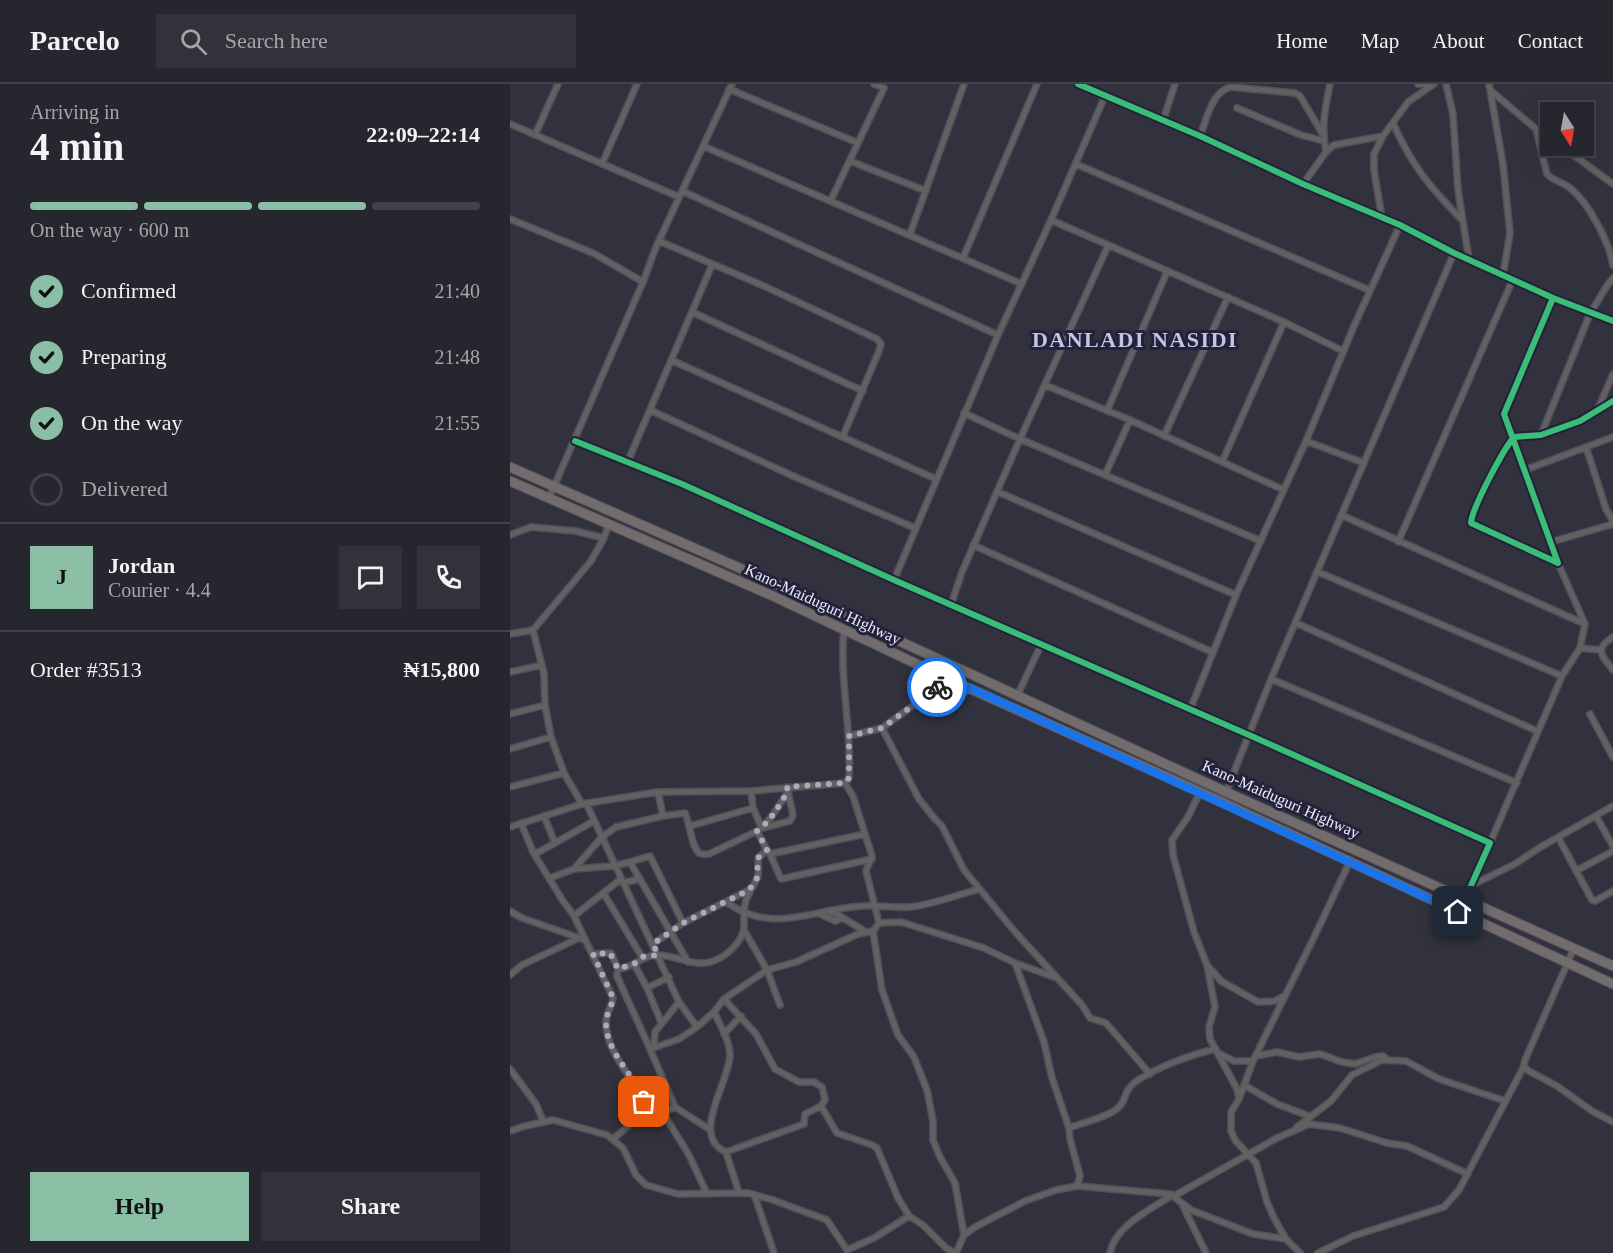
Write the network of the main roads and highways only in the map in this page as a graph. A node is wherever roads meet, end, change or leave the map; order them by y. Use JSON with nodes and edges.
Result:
{"nodes":[{"id":1,"x":510,"y":466,"type":"edge"},
{"id":2,"x":510,"y":481,"type":"edge"},
{"id":3,"x":1613,"y":966,"type":"edge"},
{"id":4,"x":1613,"y":984,"type":"edge"}],
"edges":[{"from":1,"to":3,"type":"highway","name":"Kano-Maiduguri Highway"},
{"from":2,"to":4,"type":"highway","name":"Kano-Maiduguri Highway"}]}
